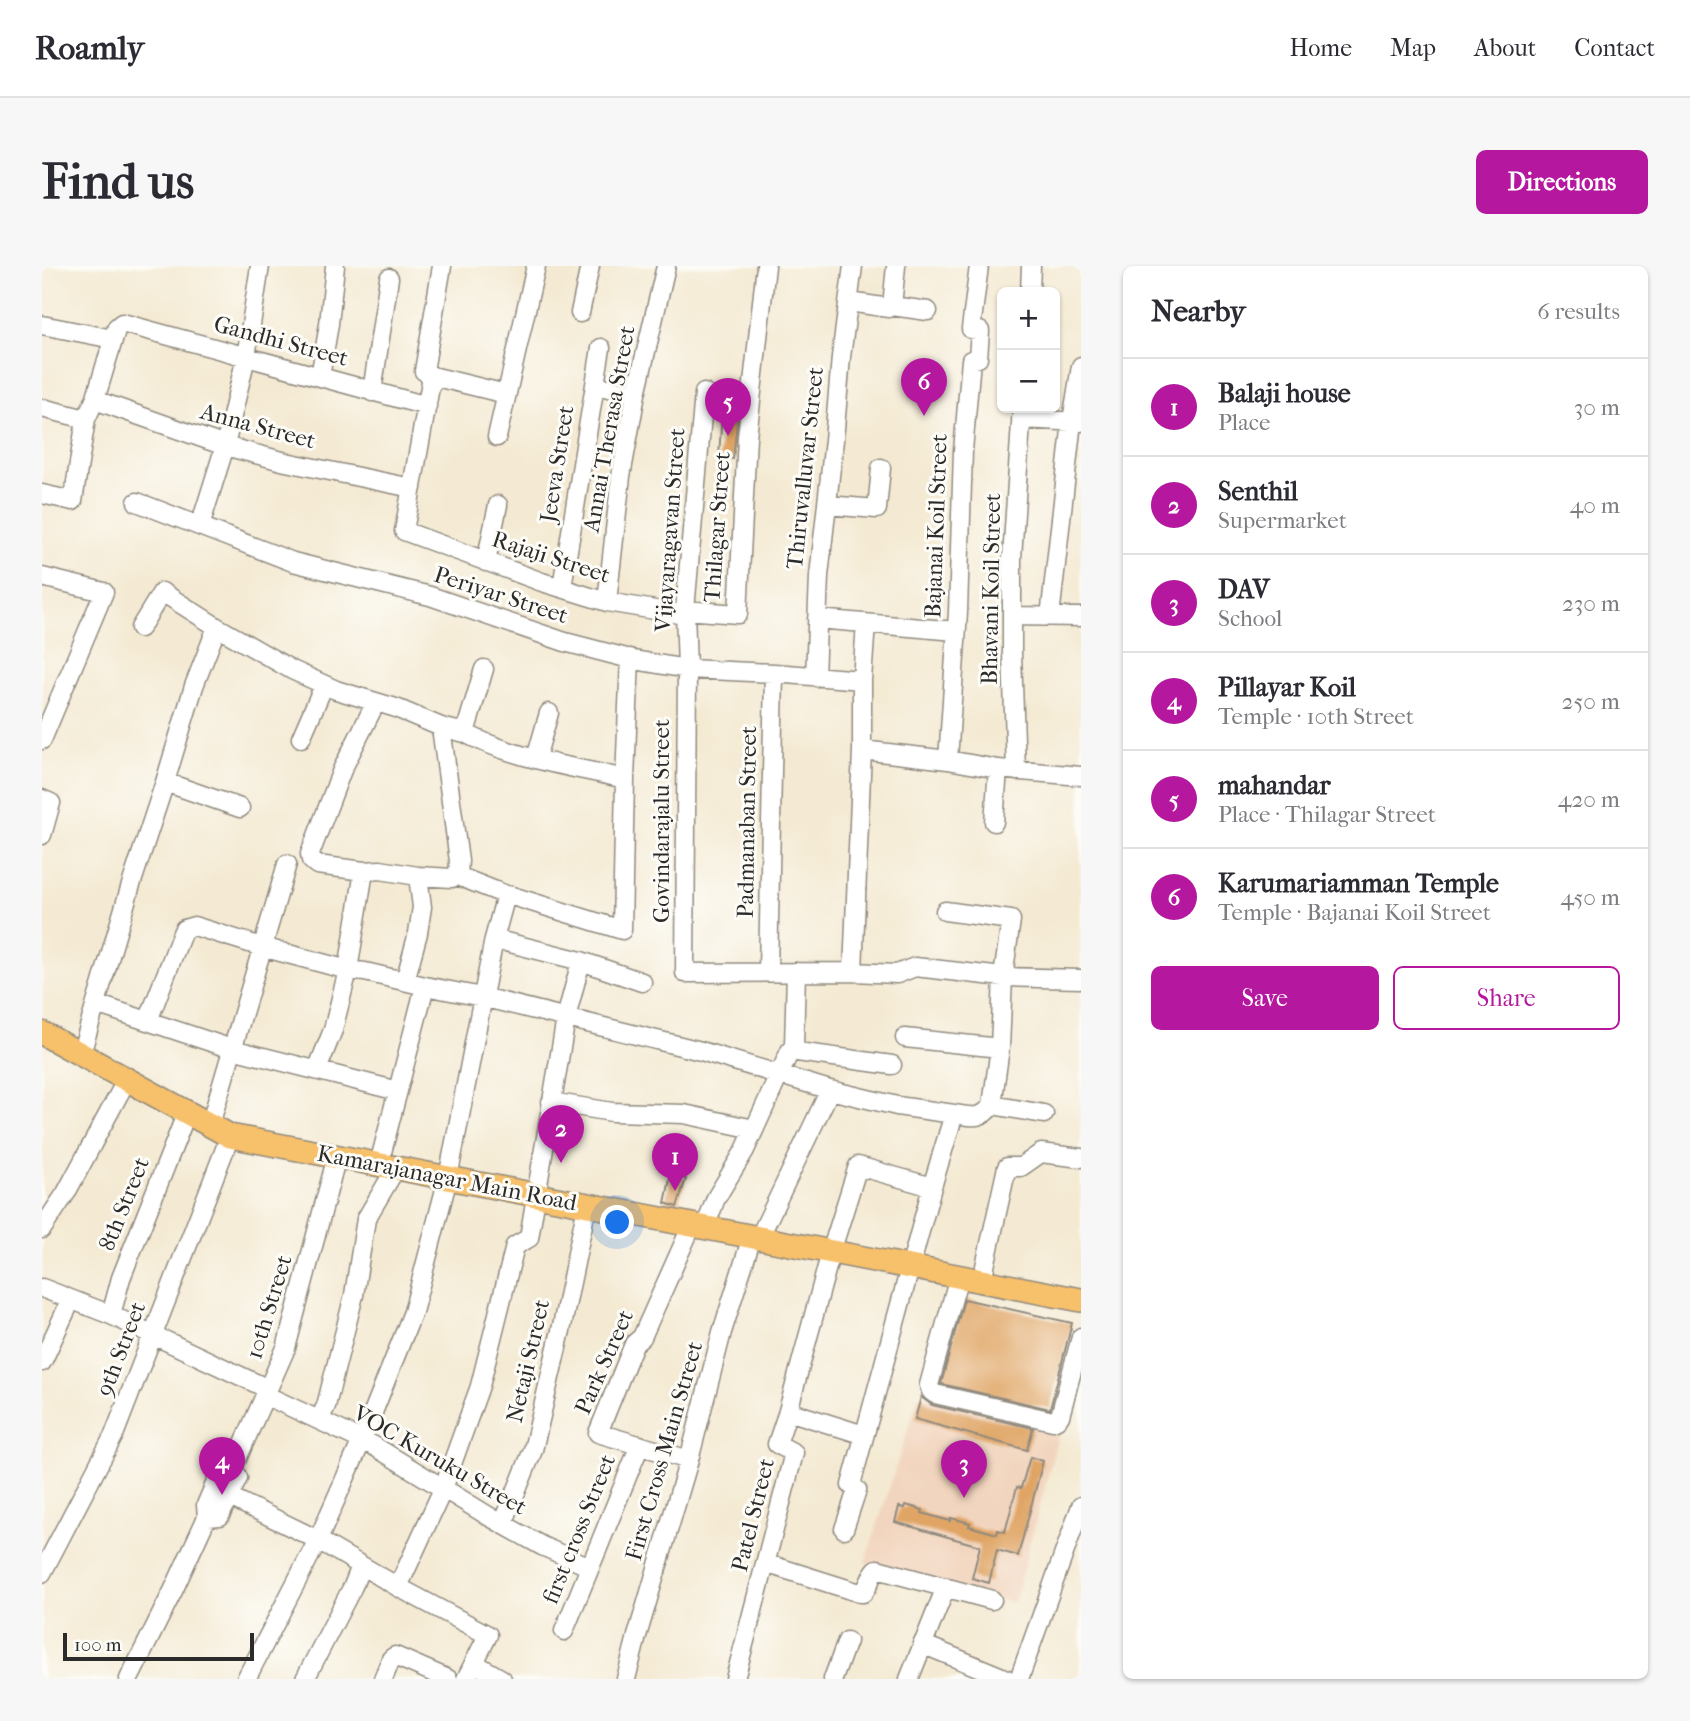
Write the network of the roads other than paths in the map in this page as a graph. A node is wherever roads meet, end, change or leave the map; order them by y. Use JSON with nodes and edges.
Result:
{"nodes":[{"id":1,"x":260,"y":266,"type":"edge"},
{"id":2,"x":335,"y":266,"type":"edge"},
{"id":3,"x":442,"y":266,"type":"edge"},
{"id":4,"x":536,"y":266,"type":"edge"},
{"id":5,"x":590,"y":266,"type":"edge"},
{"id":6,"x":666,"y":266,"type":"edge"},
{"id":7,"x":853,"y":266,"type":"edge"},
{"id":8,"x":896,"y":266,"type":"edge"},
{"id":9,"x":979,"y":266,"type":"edge"},
{"id":10,"x":1031,"y":266,"type":"edge"},
{"id":11,"x":762,"y":267,"type":"edge"},
{"id":12,"x":389,"y":278,"type":"dead end"},
{"id":13,"x":1030,"y":287,"type":"edge"},
{"id":14,"x":849,"y":302,"type":"junction"},
{"id":15,"x":892,"y":306,"type":"junction"},
{"id":16,"x":928,"y":311,"type":"dead end"},
{"id":17,"x":580,"y":313,"type":"dead end"},
{"id":18,"x":42,"y":325,"type":"edge"},
{"id":19,"x":113,"y":339,"type":"junction"},
{"id":20,"x":601,"y":348,"type":"dead end"},
{"id":21,"x":246,"y":357,"type":"junction"},
{"id":22,"x":1081,"y":366,"type":"edge"},
{"id":23,"x":432,"y":376,"type":"junction"},
{"id":24,"x":320,"y":377,"type":"junction"},
{"id":25,"x":595,"y":385,"type":"junction"},
{"id":26,"x":372,"y":392,"type":"junction"},
{"id":27,"x":704,"y":393,"type":"dead end"},
{"id":28,"x":506,"y":394,"type":"junction"},
{"id":29,"x":636,"y":394,"type":"junction"},
{"id":30,"x":95,"y":400,"type":"junction"},
{"id":31,"x":427,"y":406,"type":"junction"},
{"id":32,"x":42,"y":408,"type":"edge"},
{"id":33,"x":1021,"y":413,"type":"edge"},
{"id":34,"x":86,"y":419,"type":"junction"},
{"id":35,"x":1076,"y":422,"type":"edge"},
{"id":36,"x":497,"y":437,"type":"dead end"},
{"id":37,"x":225,"y":446,"type":"junction"},
{"id":38,"x":881,"y":468,"type":"dead end"},
{"id":39,"x":412,"y":488,"type":"junction"},
{"id":40,"x":42,"y":494,"type":"edge"},
{"id":41,"x":137,"y":502,"type":"dead end"},
{"id":42,"x":498,"y":505,"type":"dead end"},
{"id":43,"x":827,"y":505,"type":"junction"},
{"id":44,"x":200,"y":526,"type":"junction"},
{"id":45,"x":486,"y":562,"type":"junction"},
{"id":46,"x":42,"y":577,"type":"edge"},
{"id":47,"x":562,"y":587,"type":"junction"},
{"id":48,"x":607,"y":602,"type":"junction"},
{"id":49,"x":685,"y":612,"type":"junction"},
{"id":50,"x":1012,"y":615,"type":"junction"},
{"id":51,"x":1050,"y":617,"type":"junction"},
{"id":52,"x":1081,"y":617,"type":"edge"},
{"id":53,"x":817,"y":619,"type":"junction"},
{"id":54,"x":866,"y":623,"type":"junction"},
{"id":55,"x":217,"y":627,"type":"junction"},
{"id":56,"x":140,"y":628,"type":"dead end"},
{"id":57,"x":956,"y":631,"type":"junction"},
{"id":58,"x":630,"y":659,"type":"junction"},
{"id":59,"x":484,"y":669,"type":"dead end"},
{"id":60,"x":687,"y":670,"type":"junction"},
{"id":61,"x":775,"y":673,"type":"junction"},
{"id":62,"x":815,"y":677,"type":"junction"},
{"id":63,"x":862,"y":680,"type":"junction"},
{"id":64,"x":324,"y":685,"type":"junction"},
{"id":65,"x":376,"y":702,"type":"junction"},
{"id":66,"x":550,"y":713,"type":"dead end"},
{"id":67,"x":441,"y":727,"type":"junction"},
{"id":68,"x":465,"y":733,"type":"junction"},
{"id":69,"x":302,"y":737,"type":"dead end"},
{"id":70,"x":42,"y":740,"type":"edge"},
{"id":71,"x":862,"y":750,"type":"junction"},
{"id":72,"x":536,"y":758,"type":"junction"},
{"id":73,"x":948,"y":760,"type":"junction"},
{"id":74,"x":1008,"y":770,"type":"junction"},
{"id":75,"x":1081,"y":776,"type":"edge"},
{"id":76,"x":625,"y":779,"type":"junction"},
{"id":77,"x":165,"y":782,"type":"junction"},
{"id":78,"x":42,"y":799,"type":"edge"},
{"id":79,"x":240,"y":808,"type":"dead end"},
{"id":80,"x":994,"y":822,"type":"dead end"},
{"id":81,"x":42,"y":835,"type":"edge"},
{"id":82,"x":287,"y":863,"type":"dead end"},
{"id":83,"x":364,"y":871,"type":"junction"},
{"id":84,"x":418,"y":876,"type":"junction"},
{"id":85,"x":458,"y":876,"type":"junction"},
{"id":86,"x":506,"y":895,"type":"junction"},
{"id":87,"x":945,"y":911,"type":"dead end"},
{"id":88,"x":494,"y":939,"type":"junction"},
{"id":89,"x":262,"y":947,"type":"junction"},
{"id":90,"x":580,"y":961,"type":"junction"},
{"id":91,"x":348,"y":970,"type":"junction"},
{"id":92,"x":768,"y":972,"type":"junction"},
{"id":93,"x":796,"y":972,"type":"junction"},
{"id":94,"x":853,"y":972,"type":"junction"},
{"id":95,"x":1003,"y":977,"type":"junction"},
{"id":96,"x":1081,"y":979,"type":"edge"},
{"id":97,"x":405,"y":981,"type":"junction"},
{"id":98,"x":642,"y":982,"type":"dead end"},
{"id":99,"x":425,"y":986,"type":"junction"},
{"id":100,"x":482,"y":997,"type":"junction"},
{"id":101,"x":96,"y":1004,"type":"junction"},
{"id":102,"x":566,"y":1018,"type":"junction"},
{"id":103,"x":148,"y":1021,"type":"junction"},
{"id":104,"x":42,"y":1033,"type":"edge"},
{"id":105,"x":905,"y":1038,"type":"dead end"},
{"id":106,"x":1000,"y":1048,"type":"junction"},
{"id":107,"x":232,"y":1049,"type":"junction"},
{"id":108,"x":790,"y":1051,"type":"junction"},
{"id":109,"x":81,"y":1054,"type":"junction"},
{"id":110,"x":892,"y":1065,"type":"dead end"},
{"id":111,"x":317,"y":1070,"type":"junction"},
{"id":112,"x":780,"y":1076,"type":"junction"},
{"id":113,"x":127,"y":1079,"type":"junction"},
{"id":114,"x":830,"y":1090,"type":"junction"},
{"id":115,"x":398,"y":1091,"type":"junction"},
{"id":116,"x":551,"y":1102,"type":"junction"},
{"id":117,"x":992,"y":1105,"type":"junction"},
{"id":118,"x":187,"y":1112,"type":"junction"},
{"id":119,"x":954,"y":1114,"type":"junction"},
{"id":120,"x":1044,"y":1114,"type":"dead end"},
{"id":121,"x":754,"y":1129,"type":"junction"},
{"id":122,"x":220,"y":1130,"type":"junction"},
{"id":123,"x":337,"y":1156,"type":"junction"},
{"id":124,"x":1081,"y":1158,"type":"edge"},
{"id":125,"x":388,"y":1166,"type":"junction"},
{"id":126,"x":448,"y":1178,"type":"junction"},
{"id":127,"x":932,"y":1187,"type":"junction"},
{"id":128,"x":537,"y":1195,"type":"junction"},
{"id":129,"x":587,"y":1205,"type":"junction"},
{"id":130,"x":698,"y":1226,"type":"junction"},
{"id":131,"x":42,"y":1229,"type":"edge"},
{"id":132,"x":755,"y":1237,"type":"junction"},
{"id":133,"x":831,"y":1252,"type":"junction"},
{"id":134,"x":910,"y":1267,"type":"junction"},
{"id":135,"x":959,"y":1276,"type":"junction"},
{"id":136,"x":982,"y":1280,"type":"junction"},
{"id":137,"x":42,"y":1288,"type":"edge"},
{"id":138,"x":71,"y":1300,"type":"junction"},
{"id":139,"x":1081,"y":1300,"type":"edge"},
{"id":140,"x":111,"y":1315,"type":"junction"},
{"id":141,"x":152,"y":1336,"type":"junction"},
{"id":142,"x":1081,"y":1336,"type":"edge"},
{"id":143,"x":42,"y":1362,"type":"edge"},
{"id":144,"x":267,"y":1392,"type":"junction"},
{"id":145,"x":788,"y":1411,"type":"junction"},
{"id":146,"x":320,"y":1420,"type":"junction"},
{"id":147,"x":864,"y":1435,"type":"junction"},
{"id":148,"x":362,"y":1440,"type":"junction"},
{"id":149,"x":640,"y":1445,"type":"junction"},
{"id":150,"x":689,"y":1460,"type":"junction"},
{"id":151,"x":233,"y":1468,"type":"junction"},
{"id":152,"x":443,"y":1489,"type":"junction"},
{"id":153,"x":230,"y":1497,"type":"junction"},
{"id":154,"x":1081,"y":1506,"type":"edge"},
{"id":155,"x":208,"y":1517,"type":"junction"},
{"id":156,"x":503,"y":1524,"type":"junction"},
{"id":157,"x":844,"y":1529,"type":"dead end"},
{"id":158,"x":318,"y":1540,"type":"junction"},
{"id":159,"x":765,"y":1563,"type":"junction"},
{"id":160,"x":361,"y":1566,"type":"junction"},
{"id":161,"x":590,"y":1567,"type":"junction"},
{"id":162,"x":42,"y":1573,"type":"edge"},
{"id":163,"x":398,"y":1587,"type":"junction"},
{"id":164,"x":946,"y":1587,"type":"junction"},
{"id":165,"x":992,"y":1600,"type":"dead end"},
{"id":166,"x":564,"y":1631,"type":"dead end"},
{"id":167,"x":847,"y":1641,"type":"dead end"},
{"id":168,"x":922,"y":1644,"type":"junction"},
{"id":169,"x":470,"y":1671,"type":"edge"},
{"id":170,"x":129,"y":1679,"type":"edge"},
{"id":171,"x":246,"y":1679,"type":"edge"},
{"id":172,"x":305,"y":1679,"type":"edge"},
{"id":173,"x":383,"y":1679,"type":"edge"},
{"id":174,"x":448,"y":1679,"type":"edge"},
{"id":175,"x":502,"y":1679,"type":"edge"},
{"id":176,"x":626,"y":1679,"type":"edge"},
{"id":177,"x":735,"y":1679,"type":"edge"},
{"id":178,"x":833,"y":1679,"type":"edge"},
{"id":179,"x":909,"y":1679,"type":"edge"},
{"id":180,"x":1007,"y":1679,"type":"edge"},
{"id":181,"x":1019,"y":1679,"type":"edge"}],
"edges":[{"from":1,"to":21,"type":"street"},
{"from":2,"to":24,"type":"street"},
{"from":3,"to":23,"type":"street"},
{"from":4,"to":28,"type":"street"},
{"from":5,"to":17,"type":"street"},
{"from":6,"to":29,"type":"street","name":"Annai Therasa Street"},
{"from":7,"to":14,"type":"street","name":"Thiruvalluvar Street"},
{"from":8,"to":15,"type":"street"},
{"from":9,"to":57,"type":"street","name":"Bajanai Koil Street"},
{"from":10,"to":13,"type":"street"},
{"from":11,"to":49,"type":"street","name":"Thilagar Street"},
{"from":12,"to":26,"type":"street"},
{"from":14,"to":15,"type":"street"},
{"from":14,"to":43,"type":"street","name":"Thiruvalluvar Street"},
{"from":15,"to":16,"type":"street"},
{"from":18,"to":19,"type":"street"},
{"from":19,"to":21,"type":"street","name":"Gandhi Street"},
{"from":19,"to":30,"type":"street"},
{"from":20,"to":25,"type":"street","name":"Jeeva Street"},
{"from":21,"to":24,"type":"street","name":"Gandhi Street"},
{"from":21,"to":37,"type":"street"},
{"from":22,"to":35,"type":"street"},
{"from":23,"to":28,"type":"street"},
{"from":23,"to":31,"type":"street"},
{"from":24,"to":26,"type":"street","name":"Gandhi Street"},
{"from":25,"to":29,"type":"street"},
{"from":25,"to":47,"type":"street","name":"Jeeva Street"},
{"from":26,"to":31,"type":"street","name":"Gandhi Street"},
{"from":27,"to":49,"type":"street","name":"Vijayaragavan Street"},
{"from":28,"to":36,"type":"street"},
{"from":29,"to":48,"type":"street","name":"Annai Therasa Street"},
{"from":30,"to":34,"type":"street"},
{"from":30,"to":37,"type":"street","name":"Anna Street"},
{"from":31,"to":39,"type":"street"},
{"from":32,"to":34,"type":"street"},
{"from":33,"to":35,"type":"street"},
{"from":33,"to":50,"type":"street","name":"Bhavani Koil Street"},
{"from":34,"to":40,"type":"street"},
{"from":35,"to":51,"type":"street"},
{"from":37,"to":39,"type":"street","name":"Anna Street"},
{"from":37,"to":44,"type":"street"},
{"from":38,"to":43,"type":"street"},
{"from":39,"to":45,"type":"street","name":"Rajaji Street"},
{"from":41,"to":44,"type":"street","name":"Periyar Street"},
{"from":42,"to":45,"type":"street"},
{"from":43,"to":53,"type":"street","name":"Thiruvalluvar Street"},
{"from":44,"to":58,"type":"street","name":"Periyar Street"},
{"from":45,"to":47,"type":"street","name":"Rajaji Street"},
{"from":46,"to":70,"type":"street"},
{"from":47,"to":48,"type":"street","name":"Rajaji Street"},
{"from":48,"to":49,"type":"street","name":"Rajaji Street"},
{"from":49,"to":60,"type":"street","name":"Vijayaragavan Street"},
{"from":50,"to":51,"type":"street"},
{"from":50,"to":74,"type":"street","name":"Bhavani Koil Street"},
{"from":51,"to":52,"type":"street"},
{"from":53,"to":54,"type":"street"},
{"from":53,"to":62,"type":"street","name":"Thiruvalluvar Street"},
{"from":54,"to":57,"type":"street"},
{"from":54,"to":63,"type":"street"},
{"from":55,"to":56,"type":"street"},
{"from":55,"to":64,"type":"street"},
{"from":55,"to":77,"type":"street"},
{"from":57,"to":73,"type":"street","name":"Bajanai Koil Street"},
{"from":58,"to":60,"type":"street","name":"Periyar Street"},
{"from":58,"to":76,"type":"street"},
{"from":59,"to":68,"type":"street"},
{"from":60,"to":61,"type":"street","name":"Periyar Street"},
{"from":60,"to":92,"type":"street","name":"Govindarajalu Street"},
{"from":61,"to":62,"type":"street","name":"Periyar Street"},
{"from":61,"to":92,"type":"street","name":"Padmanaban Street"},
{"from":62,"to":63,"type":"street","name":"Periyar Street"},
{"from":63,"to":71,"type":"street"},
{"from":64,"to":65,"type":"street"},
{"from":64,"to":69,"type":"street"},
{"from":65,"to":67,"type":"street"},
{"from":65,"to":83,"type":"street"},
{"from":66,"to":72,"type":"street"},
{"from":67,"to":68,"type":"street"},
{"from":67,"to":85,"type":"street"},
{"from":68,"to":72,"type":"street"},
{"from":71,"to":73,"type":"street"},
{"from":71,"to":94,"type":"street"},
{"from":72,"to":76,"type":"street"},
{"from":73,"to":74,"type":"street"},
{"from":74,"to":75,"type":"street"},
{"from":74,"to":80,"type":"street","name":"Bhavani Koil Street"},
{"from":76,"to":86,"type":"street"},
{"from":77,"to":79,"type":"street"},
{"from":77,"to":101,"type":"street"},
{"from":78,"to":81,"type":"street"},
{"from":82,"to":89,"type":"street","name":"9th Street"},
{"from":83,"to":84,"type":"street"},
{"from":83,"to":91,"type":"street"},
{"from":84,"to":85,"type":"street"},
{"from":84,"to":97,"type":"street"},
{"from":85,"to":86,"type":"street"},
{"from":86,"to":88,"type":"street"},
{"from":87,"to":95,"type":"street"},
{"from":88,"to":90,"type":"street"},
{"from":88,"to":100,"type":"street"},
{"from":89,"to":91,"type":"street"},
{"from":89,"to":103,"type":"street"},
{"from":89,"to":107,"type":"street","name":"9th Street"},
{"from":90,"to":98,"type":"street"},
{"from":90,"to":102,"type":"street"},
{"from":91,"to":97,"type":"street"},
{"from":91,"to":111,"type":"street"},
{"from":92,"to":93,"type":"street"},
{"from":93,"to":94,"type":"street"},
{"from":93,"to":108,"type":"street"},
{"from":94,"to":95,"type":"street"},
{"from":95,"to":96,"type":"street"},
{"from":95,"to":106,"type":"street"},
{"from":97,"to":99,"type":"street"},
{"from":99,"to":100,"type":"street"},
{"from":99,"to":115,"type":"street"},
{"from":100,"to":102,"type":"street"},
{"from":100,"to":126,"type":"street"},
{"from":101,"to":103,"type":"street"},
{"from":101,"to":109,"type":"street"},
{"from":102,"to":112,"type":"street"},
{"from":102,"to":116,"type":"street"},
{"from":103,"to":107,"type":"street"},
{"from":104,"to":109,"type":"main road","name":"Kamarajanagar Main Road"},
{"from":105,"to":106,"type":"street"},
{"from":106,"to":117,"type":"street"},
{"from":107,"to":111,"type":"street"},
{"from":107,"to":122,"type":"street","name":"9th Street"},
{"from":108,"to":110,"type":"street"},
{"from":108,"to":112,"type":"street"},
{"from":109,"to":113,"type":"main road","name":"Kamarajanagar Main Road"},
{"from":111,"to":115,"type":"street"},
{"from":112,"to":114,"type":"street"},
{"from":112,"to":121,"type":"street"},
{"from":113,"to":118,"type":"main road","name":"Kamarajanagar Main Road"},
{"from":113,"to":131,"type":"street"},
{"from":114,"to":119,"type":"street"},
{"from":114,"to":132,"type":"street","name":"First Cross Main Street"},
{"from":115,"to":125,"type":"street"},
{"from":116,"to":121,"type":"street"},
{"from":116,"to":128,"type":"street"},
{"from":117,"to":119,"type":"street"},
{"from":117,"to":120,"type":"street"},
{"from":118,"to":122,"type":"main road","name":"Kamarajanagar Main Road"},
{"from":118,"to":140,"type":"street","name":"8th Street"},
{"from":119,"to":127,"type":"street"},
{"from":121,"to":130,"type":"street"},
{"from":122,"to":123,"type":"main road","name":"Kamarajanagar Main Road"},
{"from":122,"to":141,"type":"street","name":"9th Street"},
{"from":123,"to":125,"type":"main road","name":"Kamarajanagar Main Road"},
{"from":123,"to":144,"type":"street","name":"10th Street"},
{"from":124,"to":136,"type":"street"},
{"from":125,"to":126,"type":"main road","name":"Kamarajanagar Main Road"},
{"from":125,"to":146,"type":"street"},
{"from":126,"to":128,"type":"main road","name":"Kamarajanagar Main Road"},
{"from":126,"to":148,"type":"street"},
{"from":127,"to":133,"type":"street"},
{"from":127,"to":134,"type":"street"},
{"from":128,"to":129,"type":"main road","name":"Kamarajanagar Main Road"},
{"from":128,"to":152,"type":"street"},
{"from":129,"to":130,"type":"main road","name":"Kamarajanagar Main Road"},
{"from":129,"to":156,"type":"street","name":"Netaji Street"},
{"from":130,"to":132,"type":"main road","name":"Kamarajanagar Main Road"},
{"from":130,"to":149,"type":"street","name":"Park Street"},
{"from":132,"to":133,"type":"main road","name":"Kamarajanagar Main Road"},
{"from":132,"to":150,"type":"street","name":"First Cross Main Street"},
{"from":133,"to":134,"type":"main road","name":"Kamarajanagar Main Road"},
{"from":133,"to":145,"type":"street","name":"Patel Street"},
{"from":134,"to":135,"type":"main road","name":"Kamarajanagar Main Road"},
{"from":134,"to":147,"type":"street"},
{"from":135,"to":136,"type":"main road","name":"Kamarajanagar Main Road"},
{"from":135,"to":142,"type":"street"},
{"from":136,"to":139,"type":"main road","name":"Kamarajanagar Main Road"},
{"from":137,"to":138,"type":"street","name":"VOC Kuruku Street"},
{"from":138,"to":140,"type":"street","name":"VOC Kuruku Street"},
{"from":138,"to":143,"type":"street"},
{"from":140,"to":141,"type":"street","name":"VOC Kuruku Street"},
{"from":141,"to":144,"type":"street","name":"VOC Kuruku Street"},
{"from":141,"to":162,"type":"street","name":"9th Street"},
{"from":144,"to":146,"type":"street","name":"VOC Kuruku Street"},
{"from":144,"to":151,"type":"street","name":"10th Street"},
{"from":145,"to":147,"type":"street"},
{"from":145,"to":159,"type":"street","name":"Patel Street"},
{"from":146,"to":148,"type":"street","name":"VOC Kuruku Street"},
{"from":147,"to":157,"type":"street"},
{"from":148,"to":152,"type":"street","name":"VOC Kuruku Street"},
{"from":148,"to":158,"type":"street"},
{"from":149,"to":150,"type":"street","name":"Park Street"},
{"from":149,"to":161,"type":"street","name":"first cross Street"},
{"from":150,"to":176,"type":"street","name":"First Cross Main Street"},
{"from":151,"to":153,"type":"street","name":"10th Street"},
{"from":151,"to":155,"type":"street","name":"10th Street"},
{"from":152,"to":156,"type":"street","name":"VOC Kuruku Street"},
{"from":152,"to":163,"type":"street"},
{"from":153,"to":155,"type":"street","name":"10th Street"},
{"from":153,"to":158,"type":"street"},
{"from":154,"to":181,"type":"street"},
{"from":155,"to":170,"type":"street","name":"10th Street"},
{"from":156,"to":161,"type":"street","name":"VOC Kuruku Street"},
{"from":158,"to":160,"type":"street"},
{"from":158,"to":171,"type":"street"},
{"from":159,"to":164,"type":"street"},
{"from":159,"to":177,"type":"street","name":"Patel Street"},
{"from":160,"to":163,"type":"street"},
{"from":160,"to":172,"type":"street"},
{"from":161,"to":166,"type":"street","name":"first cross Street"},
{"from":163,"to":169,"type":"street"},
{"from":164,"to":165,"type":"street"},
{"from":164,"to":168,"type":"street"},
{"from":167,"to":178,"type":"street"},
{"from":168,"to":179,"type":"street"},
{"from":168,"to":180,"type":"street"},
{"from":169,"to":175,"type":"street"},
{"from":173,"to":174,"type":"street"}]}
